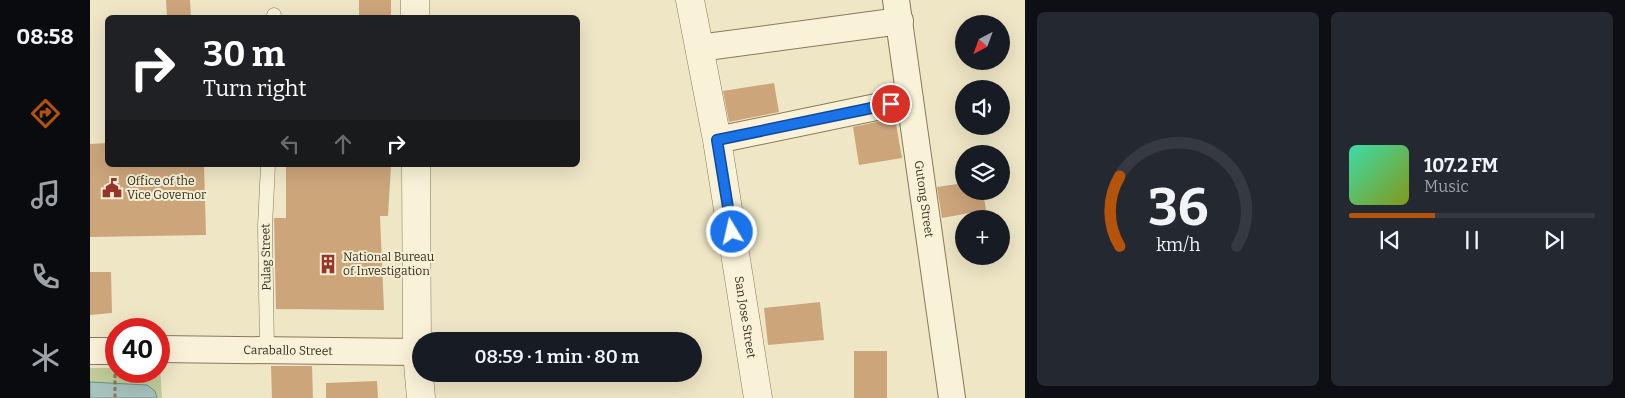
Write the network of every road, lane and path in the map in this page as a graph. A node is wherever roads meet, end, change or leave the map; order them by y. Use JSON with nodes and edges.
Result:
{"nodes":[{"id":1,"x":415,"y":0,"type":"edge"},
{"id":2,"x":690,"y":0,"type":"edge"},
{"id":3,"x":898,"y":10,"type":"edge"},
{"id":4,"x":415,"y":15,"type":"edge"},
{"id":5,"x":699,"y":48,"type":"junction"},
{"id":6,"x":910,"y":100,"type":"junction"},
{"id":7,"x":717,"y":140,"type":"junction"},
{"id":8,"x":268,"y":167,"type":"edge"},
{"id":9,"x":416,"y":167,"type":"edge"},
{"id":10,"x":417,"y":332,"type":"edge"},
{"id":11,"x":170,"y":349,"type":"edge"},
{"id":12,"x":267,"y":349,"type":"junction"},
{"id":13,"x":90,"y":351,"type":"edge"},
{"id":14,"x":412,"y":352,"type":"edge"},
{"id":15,"x":105,"y":355,"type":"edge"},
{"id":16,"x":422,"y":382,"type":"edge"},
{"id":17,"x":115,"y":383,"type":"edge"},
{"id":18,"x":115,"y":398,"type":"edge"},
{"id":19,"x":425,"y":398,"type":"edge"},
{"id":20,"x":758,"y":398,"type":"edge"},
{"id":21,"x":952,"y":398,"type":"edge"}],
"edges":[{"from":1,"to":4,"type":"street"},
{"from":2,"to":5,"type":"street","name":"San Jose Street"},
{"from":3,"to":5,"type":"street"},
{"from":3,"to":6,"type":"street","name":"Gutong Street"},
{"from":5,"to":7,"type":"street","name":"San Jose Street"},
{"from":6,"to":7,"type":"street"},
{"from":6,"to":21,"type":"street","name":"Gutong Street"},
{"from":7,"to":20,"type":"street","name":"San Jose Street"},
{"from":8,"to":12,"type":"lane","name":"Pulag Street"},
{"from":9,"to":10,"type":"street"},
{"from":11,"to":12,"type":"street","name":"Caraballo Street"},
{"from":12,"to":14,"type":"street","name":"Caraballo Street"},
{"from":13,"to":15,"type":"street"},
{"from":16,"to":19,"type":"street"},
{"from":17,"to":18,"type":"path"}]}
